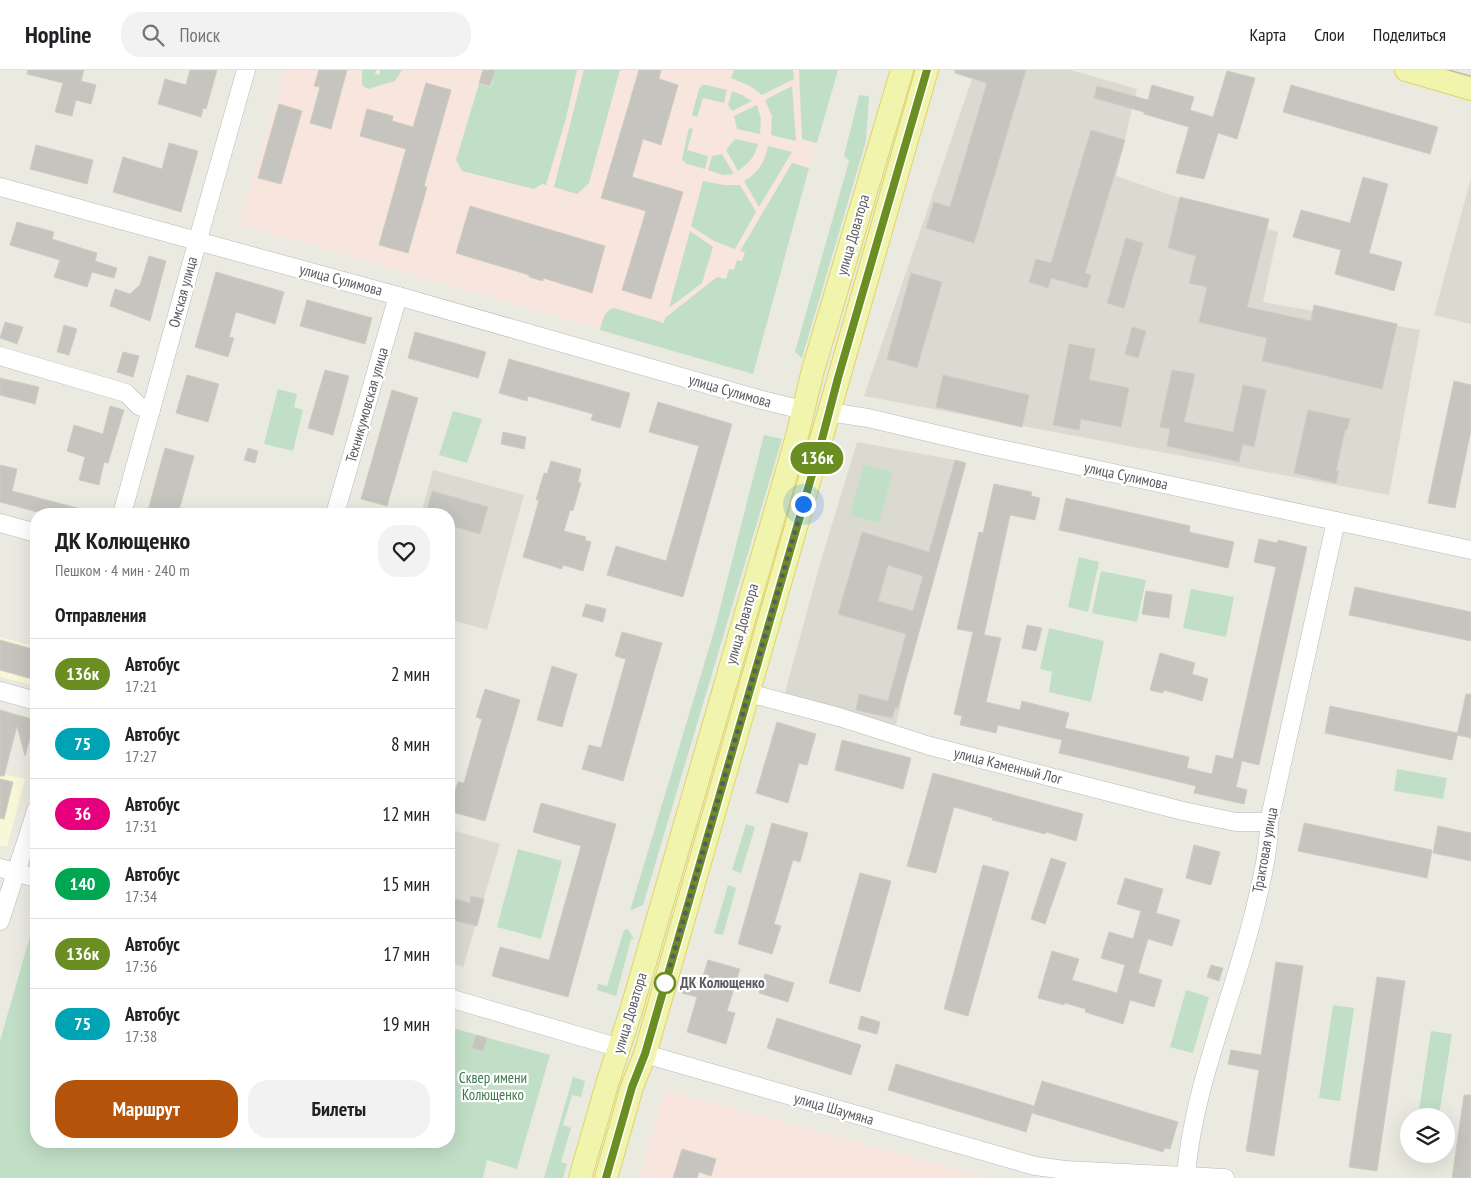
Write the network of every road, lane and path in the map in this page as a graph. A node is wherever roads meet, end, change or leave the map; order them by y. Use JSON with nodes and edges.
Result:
{"nodes":[{"id":1,"x":246,"y":70,"type":"edge"},
{"id":2,"x":902,"y":70,"type":"edge"},
{"id":3,"x":927,"y":70,"type":"edge"},
{"id":4,"x":1406,"y":70,"type":"edge"},
{"id":5,"x":1471,"y":89,"type":"edge"},
{"id":6,"x":0,"y":187,"type":"edge"},
{"id":7,"x":197,"y":241,"type":"junction"},
{"id":8,"x":398,"y":296,"type":"junction"},
{"id":9,"x":0,"y":356,"type":"edge"},
{"id":10,"x":151,"y":410,"type":"junction"},
{"id":11,"x":803,"y":410,"type":"junction"},
{"id":12,"x":829,"y":412,"type":"junction"},
{"id":13,"x":124,"y":508,"type":"edge"},
{"id":14,"x":337,"y":508,"type":"edge"},
{"id":15,"x":1336,"y":521,"type":"junction"},
{"id":16,"x":0,"y":523,"type":"edge"},
{"id":17,"x":30,"y":531,"type":"edge"},
{"id":18,"x":1471,"y":550,"type":"edge"},
{"id":19,"x":0,"y":691,"type":"edge"},
{"id":20,"x":749,"y":693,"type":"junction"},
{"id":21,"x":30,"y":699,"type":"edge"},
{"id":22,"x":1269,"y":822,"type":"junction"},
{"id":23,"x":30,"y":830,"type":"edge"},
{"id":24,"x":8,"y":870,"type":"edge"},
{"id":25,"x":30,"y":876,"type":"edge"},
{"id":26,"x":0,"y":921,"type":"edge"},
{"id":27,"x":455,"y":1000,"type":"edge"},
{"id":28,"x":620,"y":1048,"type":"junction"},
{"id":29,"x":645,"y":1054,"type":"junction"},
{"id":30,"x":1186,"y":1175,"type":"junction"},
{"id":31,"x":1130,"y":1176,"type":"edge"},
{"id":32,"x":580,"y":1178,"type":"edge"},
{"id":33,"x":606,"y":1178,"type":"edge"},
{"id":34,"x":1225,"y":1178,"type":"edge"}],
"edges":[{"from":1,"to":7,"type":"street","name":"Омская улица"},
{"from":2,"to":11,"type":"main road","name":"улица Доватора"},
{"from":3,"to":12,"type":"main road","name":"улица Доватора"},
{"from":4,"to":5,"type":"main road"},
{"from":6,"to":7,"type":"street","name":"улица Сулимова"},
{"from":7,"to":8,"type":"street","name":"улица Сулимова"},
{"from":7,"to":10,"type":"street","name":"Омская улица"},
{"from":8,"to":11,"type":"street","name":"улица Сулимова"},
{"from":8,"to":14,"type":"street","name":"Техникумовская улица"},
{"from":9,"to":10,"type":"street"},
{"from":10,"to":13,"type":"street","name":"Омская улица"},
{"from":11,"to":12,"type":"main road","name":"улица Сулимова"},
{"from":11,"to":28,"type":"main road","name":"улица Доватора"},
{"from":12,"to":15,"type":"street","name":"улица Сулимова"},
{"from":12,"to":20,"type":"main road","name":"улица Доватора"},
{"from":15,"to":18,"type":"street","name":"улица Сулимова"},
{"from":15,"to":22,"type":"street","name":"Трактовая улица"},
{"from":16,"to":17,"type":"street"},
{"from":19,"to":21,"type":"street"},
{"from":20,"to":22,"type":"street","name":"улица Каменный Лог"},
{"from":20,"to":29,"type":"main road","name":"улица Доватора"},
{"from":22,"to":30,"type":"street","name":"Трактовая улица"},
{"from":23,"to":24,"type":"street"},
{"from":24,"to":25,"type":"street"},
{"from":24,"to":26,"type":"street"},
{"from":27,"to":28,"type":"street","name":"улица Шаумяна"},
{"from":28,"to":29,"type":"main road","name":"улица Шаумяна"},
{"from":28,"to":32,"type":"main road","name":"улица Доватора"},
{"from":29,"to":31,"type":"street","name":"улица Шаумяна"},
{"from":29,"to":33,"type":"main road","name":"улица Доватора"},
{"from":30,"to":31,"type":"street","name":"улица Шаумяна"},
{"from":30,"to":34,"type":"street","name":"улица Шаумяна"}]}
